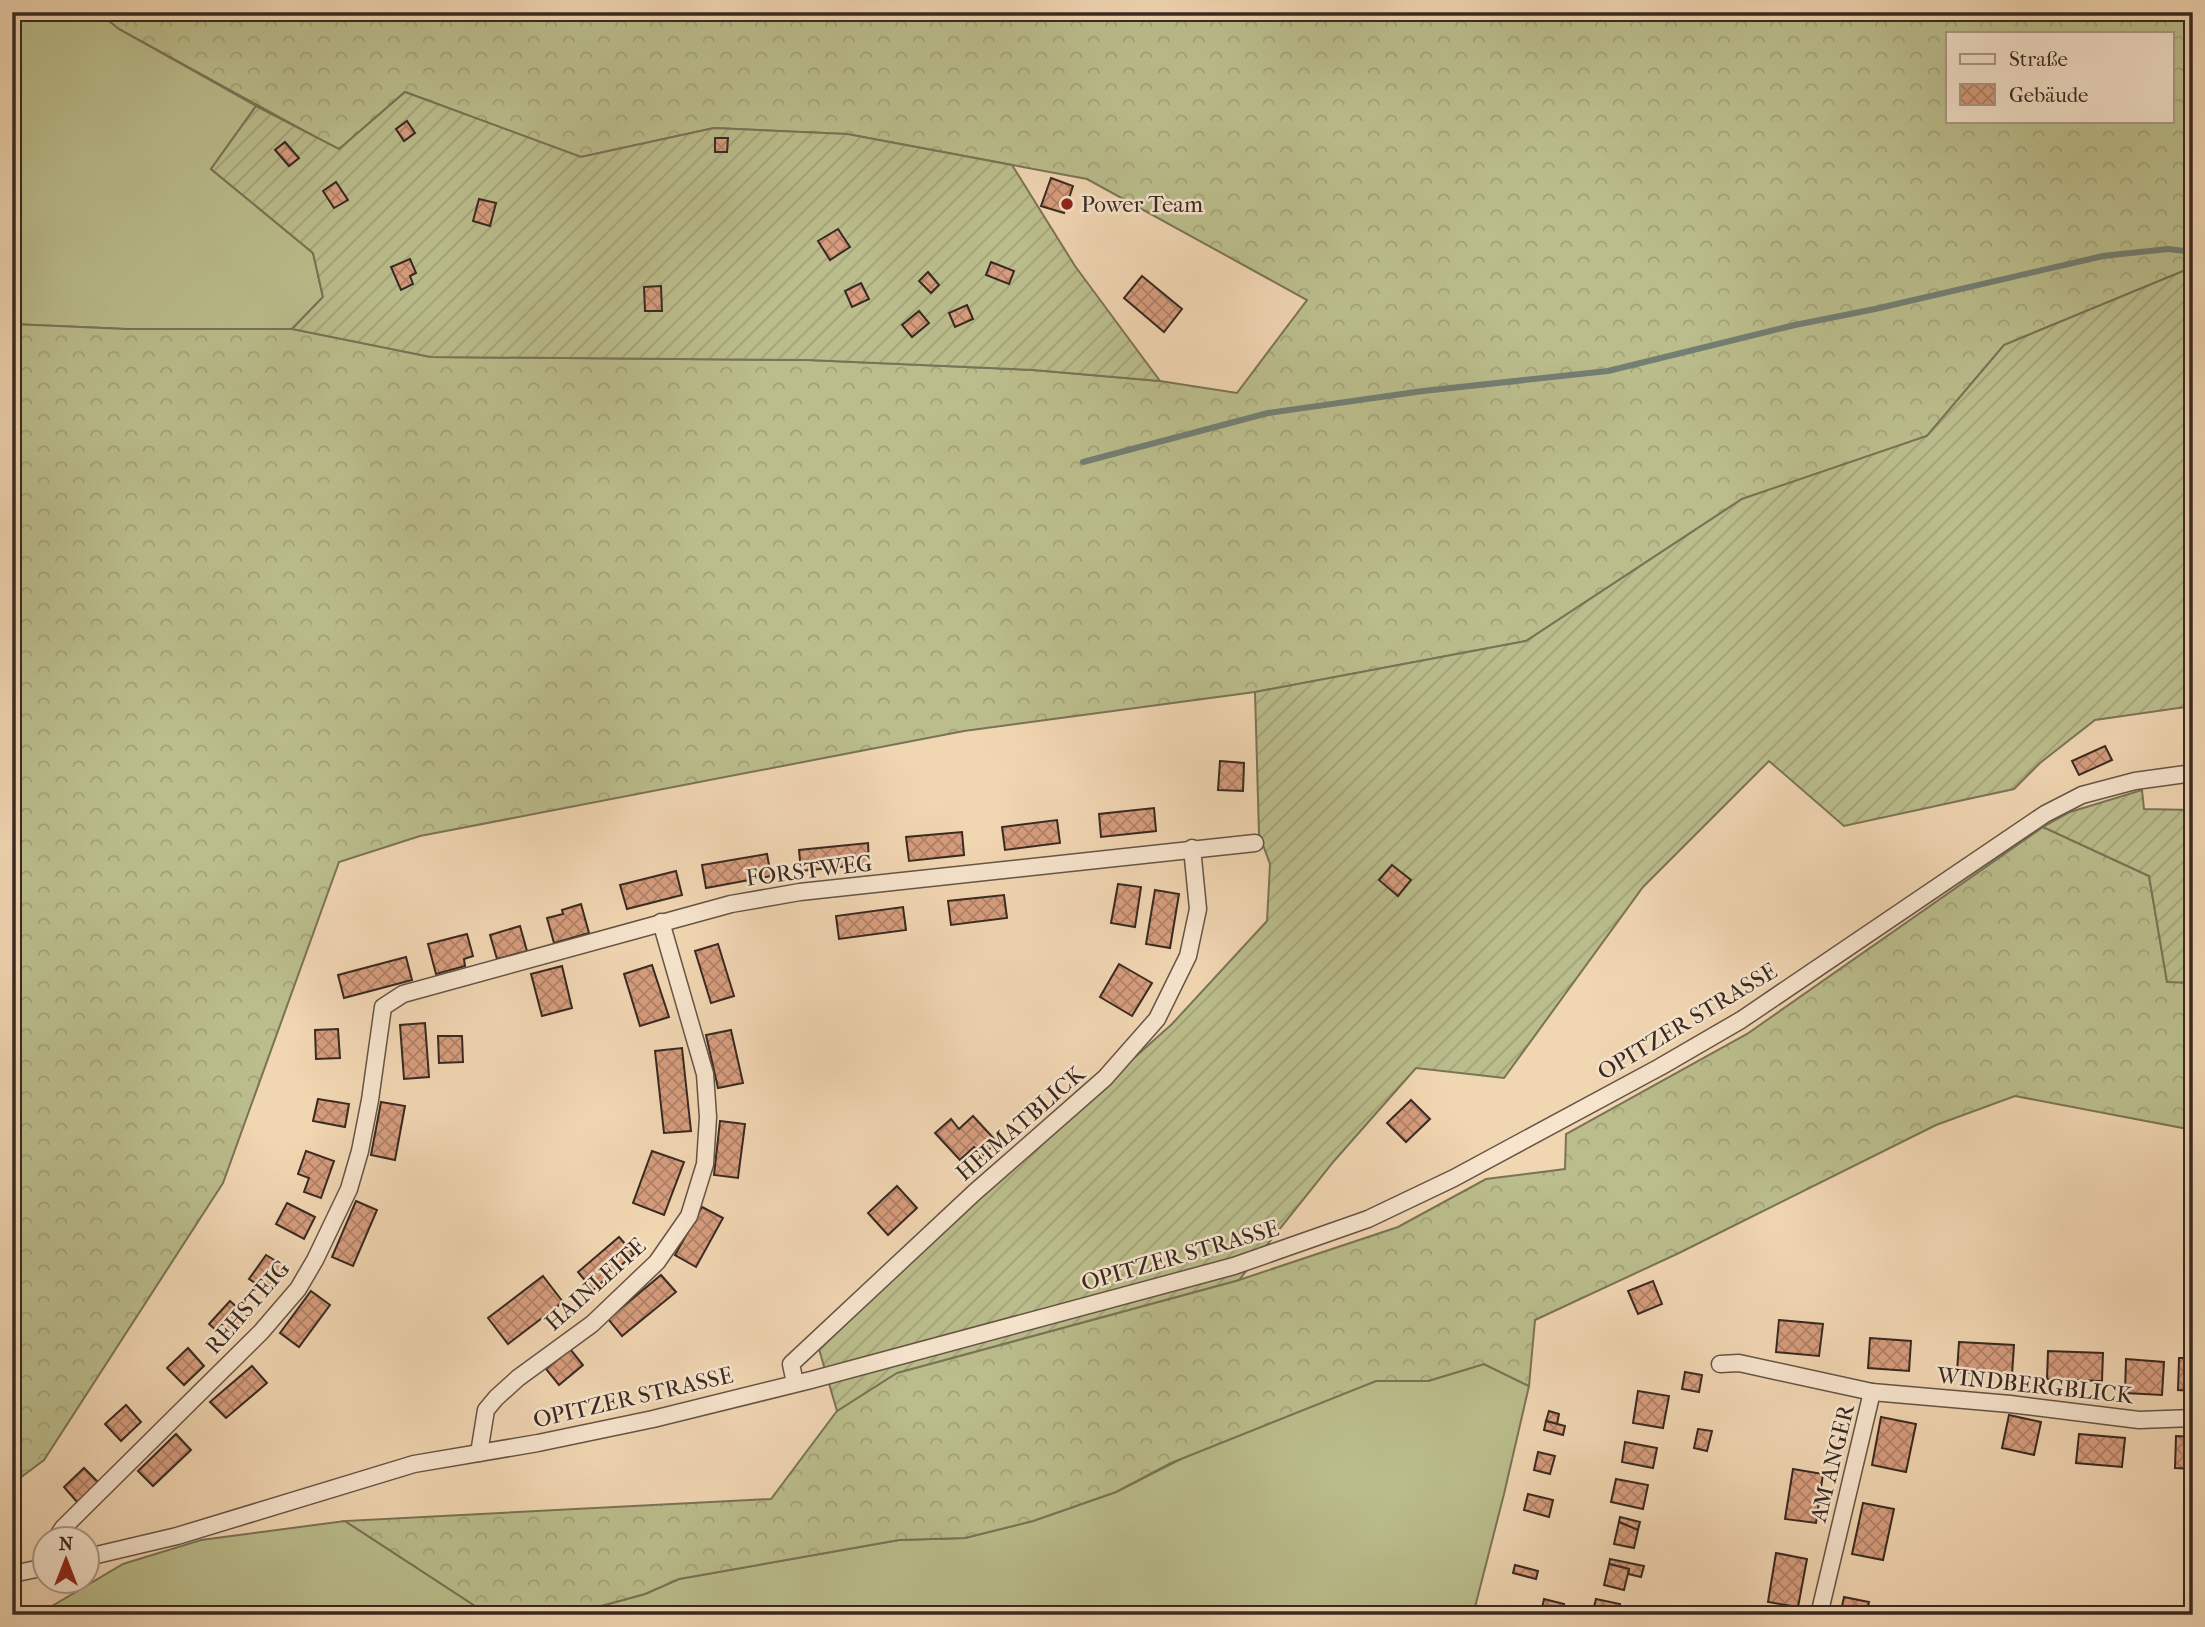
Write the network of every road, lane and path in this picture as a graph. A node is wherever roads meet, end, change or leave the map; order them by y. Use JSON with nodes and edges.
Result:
{"nodes":[{"id":1,"x":2193,"y":773,"type":"edge"},
{"id":2,"x":1255,"y":843,"type":"dead end"},
{"id":3,"x":1192,"y":848,"type":"junction"},
{"id":4,"x":661,"y":922,"type":"junction"},
{"id":5,"x":383,"y":1007,"type":"joint"},
{"id":6,"x":1720,"y":1364,"type":"dead end"},
{"id":7,"x":795,"y":1383,"type":"junction"},
{"id":8,"x":1872,"y":1392,"type":"junction"},
{"id":9,"x":2193,"y":1418,"type":"edge"},
{"id":10,"x":479,"y":1453,"type":"junction"},
{"id":11,"x":65,"y":1526,"type":"edge"},
{"id":12,"x":102,"y":1554,"type":"edge"},
{"id":13,"x":32,"y":1569,"type":"edge"},
{"id":14,"x":12,"y":1574,"type":"edge"},
{"id":15,"x":1819,"y":1615,"type":"edge"}],
"edges":[{"from":1,"to":7,"type":"street","name":"OPITZER STRASSE"},
{"from":2,"to":3,"type":"street","name":"FORSTWEG"},
{"from":3,"to":4,"type":"street","name":"FORSTWEG"},
{"from":3,"to":7,"type":"street","name":"HEIMATBLICK"},
{"from":4,"to":5,"type":"street","name":"FORSTWEG"},
{"from":4,"to":10,"type":"street","name":"HAINLEITE"},
{"from":5,"to":11,"type":"street","name":"REHSTEIG"},
{"from":6,"to":8,"type":"street","name":"AM ANGER"},
{"from":7,"to":10,"type":"street","name":"OPITZER STRASSE"},
{"from":8,"to":9,"type":"street","name":"WINDBERGBLICK"},
{"from":8,"to":15,"type":"street","name":"AM ANGER"},
{"from":10,"to":12,"type":"street","name":"OPITZER STRASSE"},
{"from":13,"to":14,"type":"street"}]}
